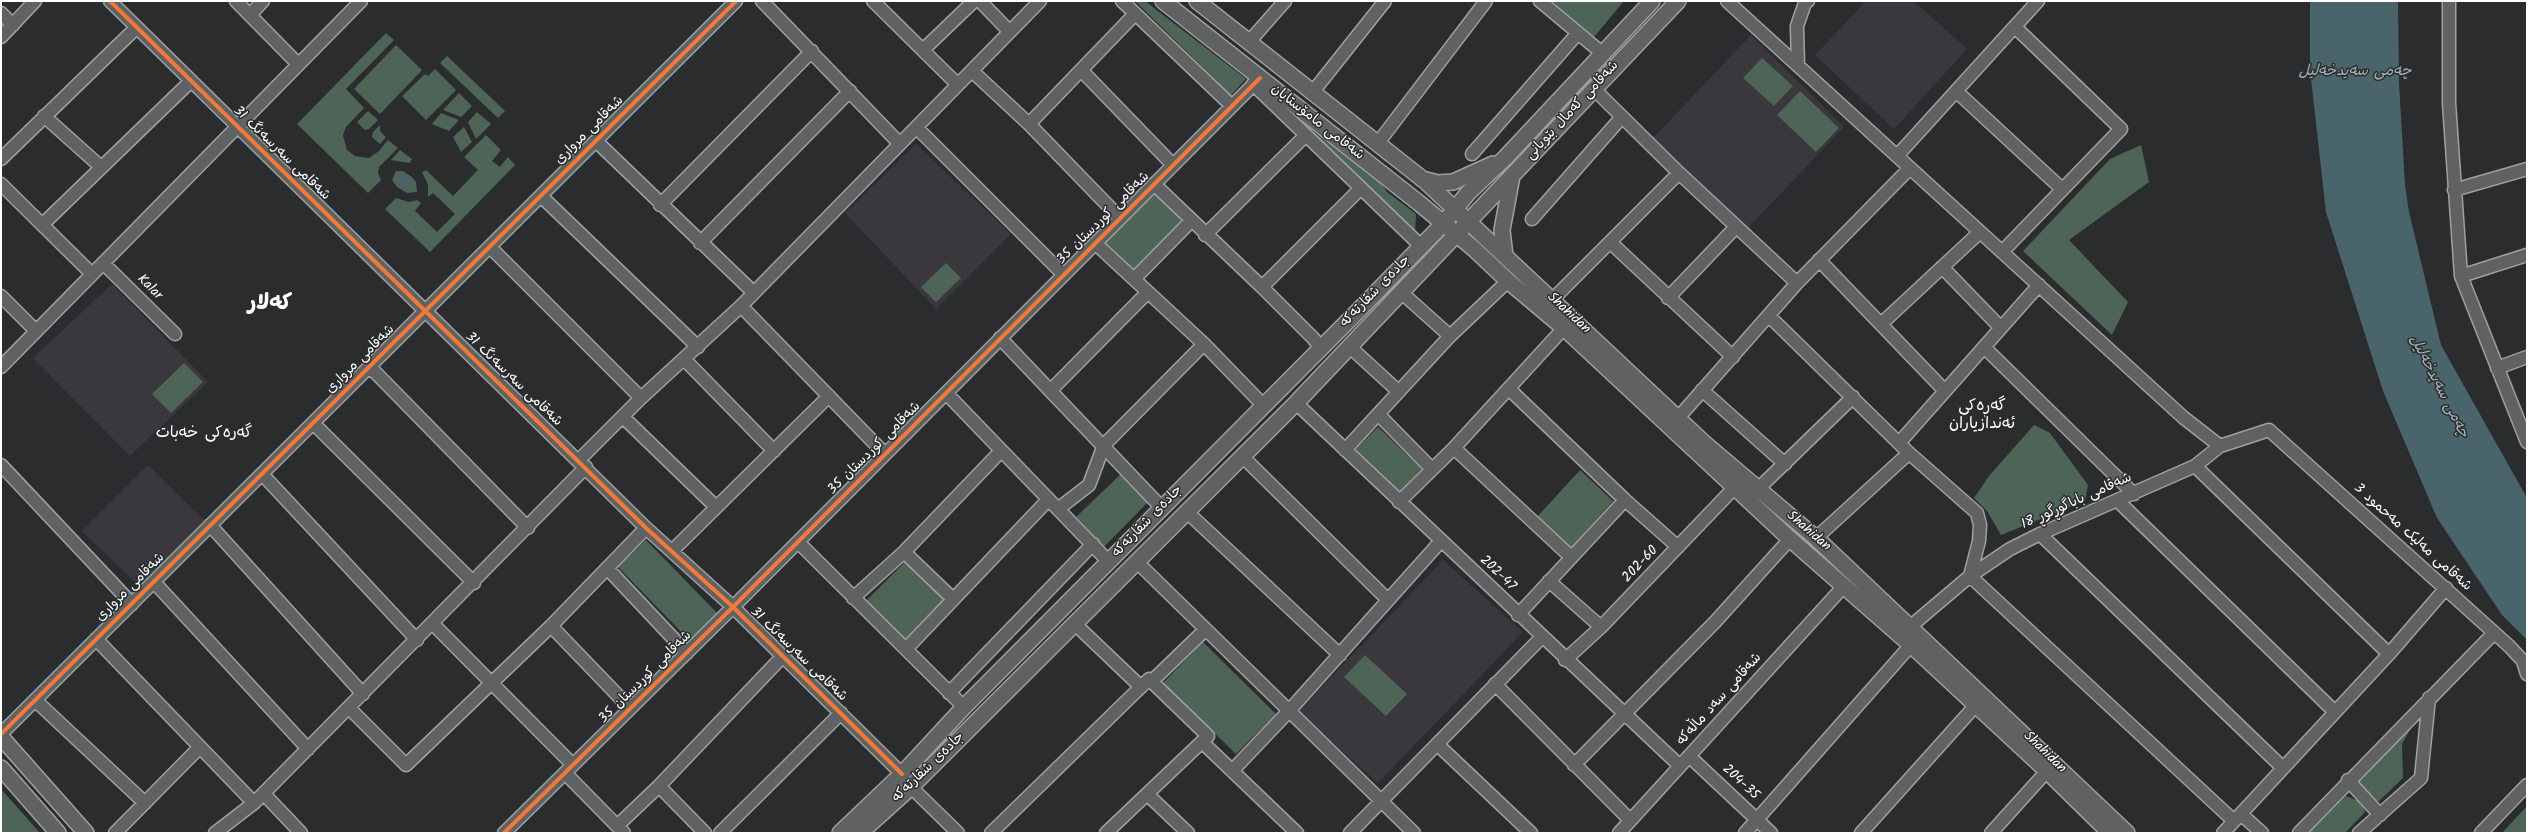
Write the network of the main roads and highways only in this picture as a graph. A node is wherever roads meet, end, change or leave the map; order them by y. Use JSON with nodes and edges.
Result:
{"nodes":[{"id":1,"x":1163,"y":1,"type":"edge"},
{"id":2,"x":1197,"y":1,"type":"edge"},
{"id":3,"x":1652,"y":1,"type":"edge"},
{"id":4,"x":1678,"y":1,"type":"edge"},
{"id":5,"x":1505,"y":158,"type":"junction"},
{"id":6,"x":1512,"y":176,"type":"junction"},
{"id":7,"x":1422,"y":178,"type":"junction"},
{"id":8,"x":1454,"y":210,"type":"junction"},
{"id":9,"x":1468,"y":223,"type":"junction"},
{"id":10,"x":1443,"y":224,"type":"junction"},
{"id":11,"x":1457,"y":235,"type":"junction"},
{"id":12,"x":1505,"y":256,"type":"junction"},
{"id":13,"x":1700,"y":447,"type":"junction"},
{"id":14,"x":1076,"y":595,"type":"junction"},
{"id":15,"x":1090,"y":607,"type":"junction"},
{"id":16,"x":1,"y":737,"type":"edge"},
{"id":17,"x":1,"y":768,"type":"edge"},
{"id":18,"x":33,"y":772,"type":"junction"},
{"id":19,"x":17,"y":786,"type":"junction"},
{"id":20,"x":58,"y":833,"type":"edge"},
{"id":21,"x":86,"y":833,"type":"edge"},
{"id":22,"x":840,"y":833,"type":"edge"},
{"id":23,"x":860,"y":833,"type":"edge"},
{"id":24,"x":2110,"y":833,"type":"edge"},
{"id":25,"x":2127,"y":833,"type":"edge"}],
"edges":[{"from":1,"to":10,"type":"main road","name":"شەقامی مامۆستایان"},
{"from":2,"to":7,"type":"main road","name":"شەقامی مامۆستایان"},
{"from":3,"to":5,"type":"main road","name":"شەقامی کەمال بێویانی"},
{"from":4,"to":6,"type":"main road","name":"شەقامی کەمال بێویانی"},
{"from":5,"to":7,"type":"main road"},
{"from":5,"to":8,"type":"main road","name":"شەقامی کەمال بێویانی"},
{"from":6,"to":9,"type":"main road","name":"شەقامی کەمال بێویانی"},
{"from":6,"to":12,"type":"main road"},
{"from":7,"to":8,"type":"main road","name":"شەقامی مامۆستایان"},
{"from":8,"to":9,"type":"main road","name":"شەقامی مامۆستایان"},
{"from":8,"to":10,"type":"main road","name":"جادەی شقارتەکە"},
{"from":9,"to":11,"type":"main road","name":"جادەی شقارتەکە"},
{"from":9,"to":12,"type":"main road","name":"Shahidan"},
{"from":10,"to":11,"type":"main road","name":"شەقامی مامۆستایان"},
{"from":10,"to":14,"type":"main road","name":"جادەی شقارتەکە"},
{"from":11,"to":13,"type":"main road","name":"شەقامی مامۆستایان"},
{"from":11,"to":15,"type":"main road","name":"جادەی شقارتەکە"},
{"from":12,"to":13,"type":"main road","name":"Shahidan"},
{"from":13,"to":24,"type":"main road"},
{"from":13,"to":25,"type":"main road","name":"Shahidan"},
{"from":14,"to":15,"type":"main road"},
{"from":14,"to":22,"type":"main road","name":"جادەی شقارتەکە"},
{"from":15,"to":23,"type":"main road","name":"جادەی شقارتەکە"},
{"from":16,"to":18,"type":"main road"},
{"from":17,"to":19,"type":"main road"},
{"from":18,"to":19,"type":"main road"},
{"from":18,"to":21,"type":"main road"},
{"from":19,"to":20,"type":"main road"}]}
